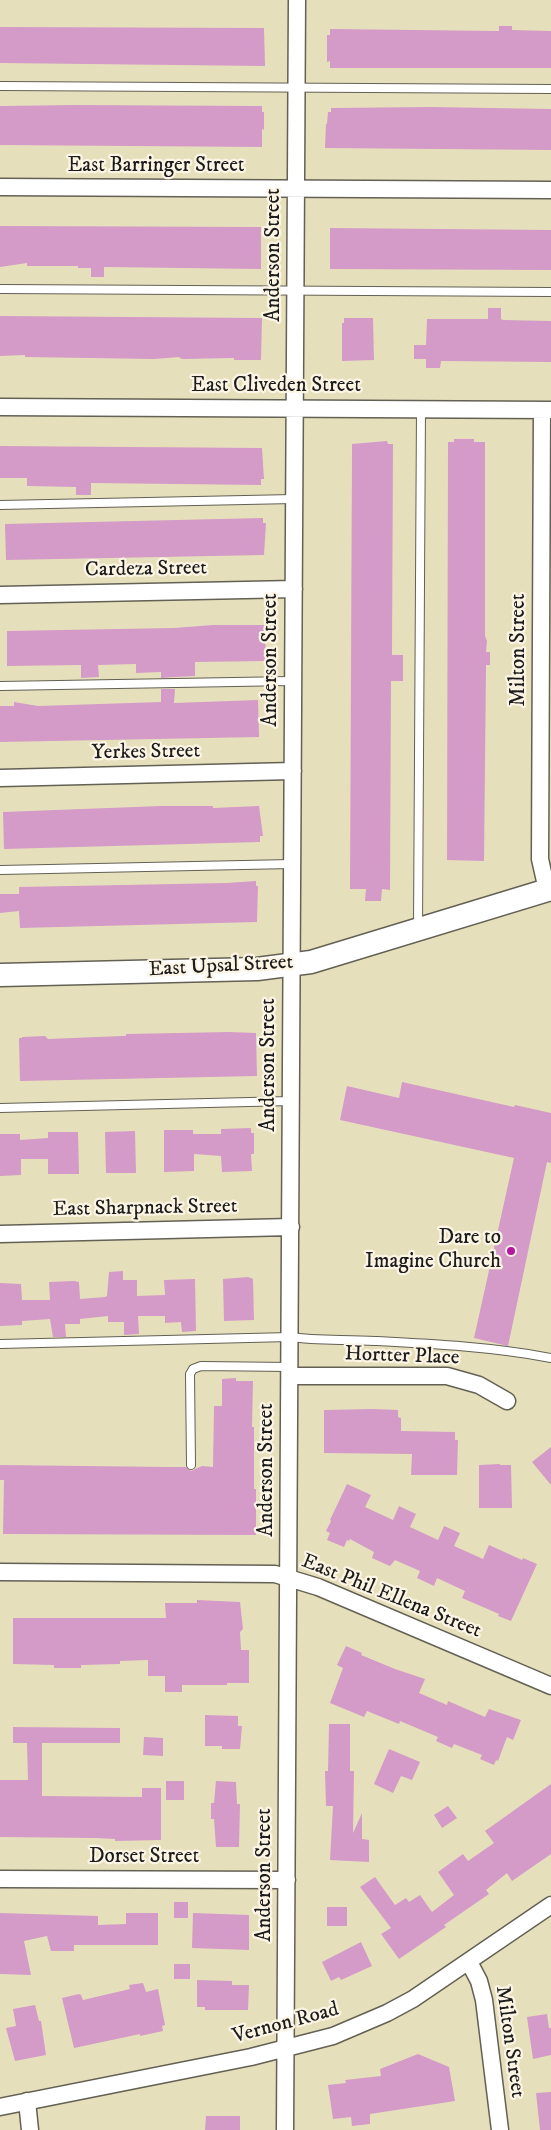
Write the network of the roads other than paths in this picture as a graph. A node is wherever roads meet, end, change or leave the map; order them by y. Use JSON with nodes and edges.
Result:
{"nodes":[{"id":1,"x":297,"y":0,"type":"edge"},
{"id":2,"x":0,"y":86,"type":"edge"},
{"id":3,"x":297,"y":88,"type":"junction"},
{"id":4,"x":551,"y":89,"type":"edge"},
{"id":5,"x":0,"y":187,"type":"edge"},
{"id":6,"x":296,"y":189,"type":"junction"},
{"id":7,"x":551,"y":190,"type":"edge"},
{"id":8,"x":0,"y":288,"type":"edge"},
{"id":9,"x":296,"y":291,"type":"junction"},
{"id":10,"x":551,"y":292,"type":"edge"},
{"id":11,"x":0,"y":407,"type":"edge"},
{"id":12,"x":295,"y":409,"type":"junction"},
{"id":13,"x":421,"y":409,"type":"junction"},
{"id":14,"x":547,"y":410,"type":"edge"},
{"id":15,"x":294,"y":499,"type":"junction"},
{"id":16,"x":0,"y":505,"type":"edge"},
{"id":17,"x":294,"y":589,"type":"junction"},
{"id":18,"x":0,"y":595,"type":"edge"},
{"id":19,"x":293,"y":681,"type":"junction"},
{"id":20,"x":0,"y":686,"type":"edge"},
{"id":21,"x":293,"y":771,"type":"junction"},
{"id":22,"x":0,"y":778,"type":"edge"},
{"id":23,"x":292,"y":864,"type":"junction"},
{"id":24,"x":0,"y":870,"type":"edge"},
{"id":25,"x":549,"y":889,"type":"edge"},
{"id":26,"x":418,"y":929,"type":"junction"},
{"id":27,"x":292,"y":966,"type":"junction"},
{"id":28,"x":0,"y":974,"type":"edge"},
{"id":29,"x":291,"y":1101,"type":"junction"},
{"id":30,"x":0,"y":1108,"type":"edge"},
{"id":31,"x":291,"y":1227,"type":"junction"},
{"id":32,"x":0,"y":1234,"type":"edge"},
{"id":33,"x":290,"y":1337,"type":"junction"},
{"id":34,"x":0,"y":1344,"type":"edge"},
{"id":35,"x":551,"y":1358,"type":"edge"},
{"id":36,"x":290,"y":1371,"type":"junction"},
{"id":37,"x":507,"y":1401,"type":"dead end"},
{"id":38,"x":191,"y":1465,"type":"dead end"},
{"id":39,"x":0,"y":1572,"type":"edge"},
{"id":40,"x":289,"y":1577,"type":"junction"},
{"id":41,"x":551,"y":1686,"type":"edge"},
{"id":42,"x":0,"y":1878,"type":"edge"},
{"id":43,"x":287,"y":1880,"type":"junction"},
{"id":44,"x":551,"y":1906,"type":"edge"},
{"id":45,"x":469,"y":1962,"type":"junction"},
{"id":46,"x":286,"y":2050,"type":"junction"},
{"id":47,"x":27,"y":2101,"type":"junction"},
{"id":48,"x":0,"y":2106,"type":"edge"},
{"id":49,"x":30,"y":2130,"type":"edge"},
{"id":50,"x":286,"y":2130,"type":"edge"},
{"id":51,"x":500,"y":2130,"type":"edge"}],
"edges":[{"from":1,"to":3,"type":"street","name":"Anderson Street"},
{"from":2,"to":3,"type":"lane"},
{"from":3,"to":4,"type":"lane"},
{"from":3,"to":6,"type":"street","name":"Anderson Street"},
{"from":5,"to":6,"type":"street","name":"East Barringer Street"},
{"from":6,"to":7,"type":"street","name":"East Barringer Street"},
{"from":6,"to":9,"type":"street","name":"Anderson Street"},
{"from":8,"to":9,"type":"lane"},
{"from":9,"to":10,"type":"lane"},
{"from":9,"to":12,"type":"street","name":"Anderson Street"},
{"from":11,"to":12,"type":"street","name":"East Cliveden Street"},
{"from":12,"to":13,"type":"street","name":"East Cliveden Street"},
{"from":12,"to":15,"type":"street","name":"Anderson Street"},
{"from":13,"to":14,"type":"street","name":"East Cliveden Street"},
{"from":13,"to":26,"type":"lane"},
{"from":14,"to":25,"type":"street","name":"Milton Street"},
{"from":15,"to":16,"type":"lane"},
{"from":15,"to":17,"type":"street","name":"Anderson Street"},
{"from":17,"to":18,"type":"street","name":"Cardeza Street"},
{"from":17,"to":19,"type":"street","name":"Anderson Street"},
{"from":19,"to":20,"type":"lane"},
{"from":19,"to":21,"type":"street","name":"Anderson Street"},
{"from":21,"to":22,"type":"street","name":"Yerkes Street"},
{"from":21,"to":23,"type":"street","name":"Anderson Street"},
{"from":23,"to":24,"type":"lane"},
{"from":23,"to":27,"type":"street","name":"Anderson Street"},
{"from":25,"to":26,"type":"street","name":"East Upsal Street"},
{"from":26,"to":27,"type":"street","name":"East Upsal Street"},
{"from":27,"to":28,"type":"street","name":"East Upsal Street"},
{"from":27,"to":29,"type":"street","name":"Anderson Street"},
{"from":29,"to":30,"type":"lane"},
{"from":29,"to":31,"type":"street","name":"Anderson Street"},
{"from":31,"to":32,"type":"street","name":"East Sharpnack Street"},
{"from":31,"to":33,"type":"street","name":"Anderson Street"},
{"from":33,"to":34,"type":"lane"},
{"from":33,"to":35,"type":"lane"},
{"from":33,"to":36,"type":"street","name":"Anderson Street"},
{"from":36,"to":37,"type":"street","name":"Hortter Place"},
{"from":36,"to":38,"type":"lane"},
{"from":36,"to":40,"type":"street","name":"Anderson Street"},
{"from":39,"to":40,"type":"street","name":"East Phil Ellena Street"},
{"from":40,"to":41,"type":"street","name":"East Phil Ellena Street"},
{"from":40,"to":43,"type":"street","name":"Anderson Street"},
{"from":42,"to":43,"type":"street","name":"Dorset Street"},
{"from":43,"to":46,"type":"street","name":"Anderson Street"},
{"from":44,"to":45,"type":"street","name":"Vernon Road"},
{"from":45,"to":46,"type":"street","name":"Vernon Road"},
{"from":45,"to":51,"type":"street","name":"Milton Street"},
{"from":46,"to":47,"type":"street","name":"Vernon Road"},
{"from":46,"to":50,"type":"street","name":"Anderson Street"},
{"from":47,"to":48,"type":"street","name":"Vernon Road"},
{"from":47,"to":49,"type":"street"}]}
